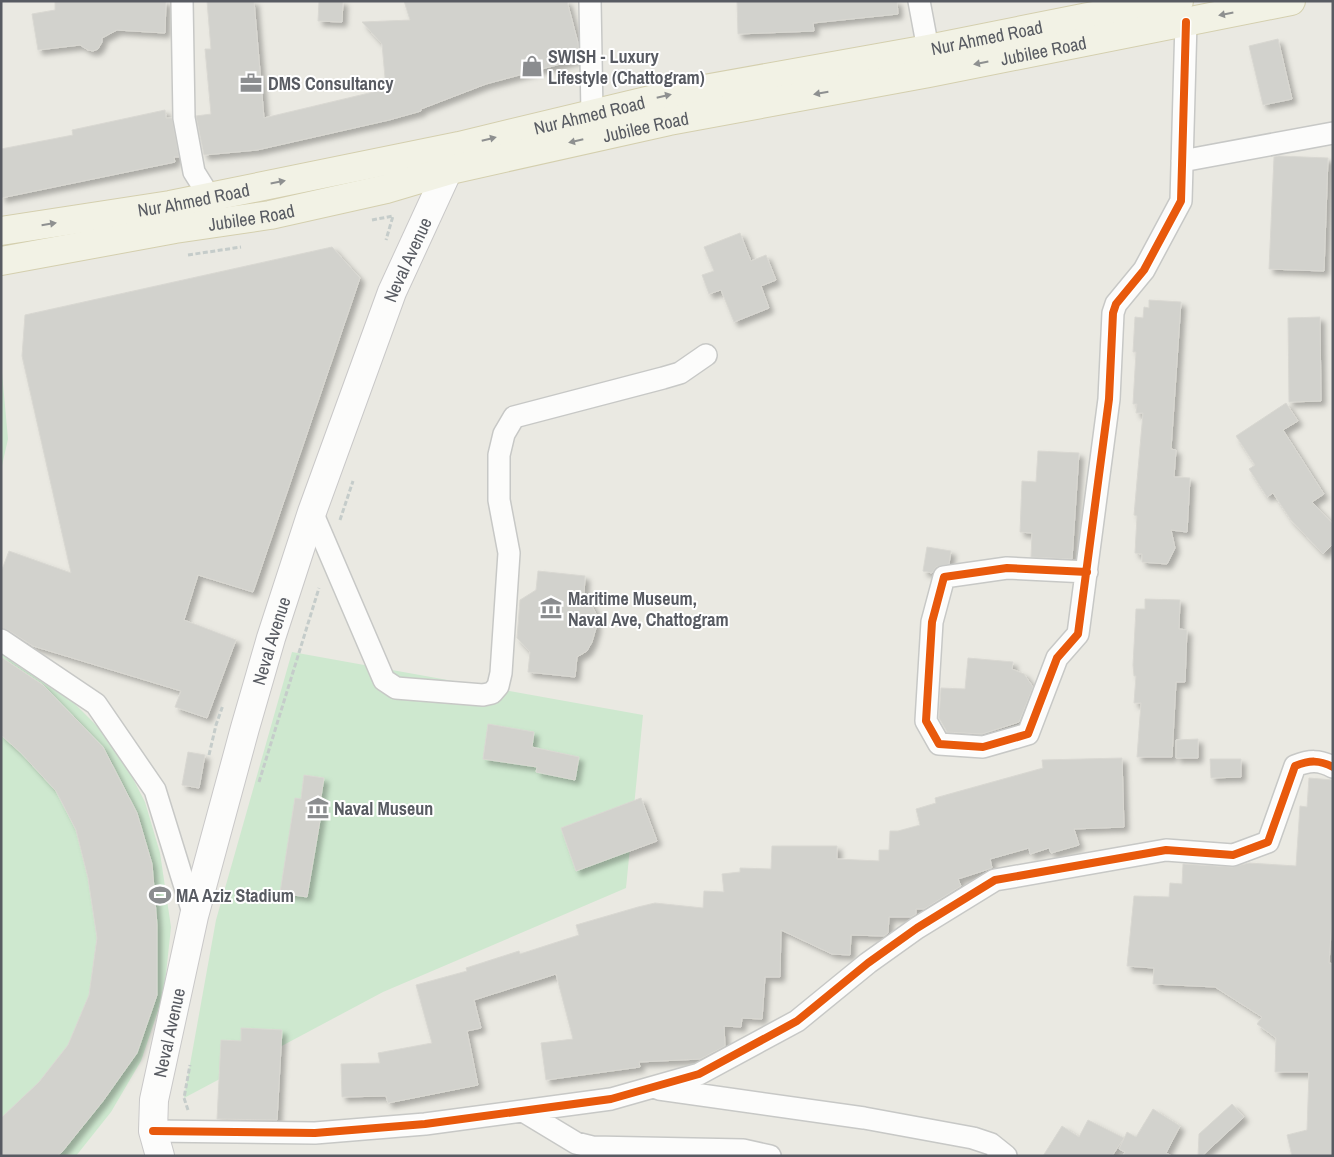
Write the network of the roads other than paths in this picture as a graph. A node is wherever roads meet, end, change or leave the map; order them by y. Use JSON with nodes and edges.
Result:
{"nodes":[{"id":1,"x":182,"y":1,"type":"edge"},
{"id":2,"x":590,"y":1,"type":"edge"},
{"id":3,"x":918,"y":1,"type":"edge"},
{"id":4,"x":1291,"y":1,"type":"edge"},
{"id":5,"x":1182,"y":12,"type":"edge"},
{"id":6,"x":1093,"y":19,"type":"edge"},
{"id":7,"x":928,"y":49,"type":"junction"},
{"id":8,"x":592,"y":114,"type":"junction"},
{"id":9,"x":1333,"y":133,"type":"edge"},
{"id":10,"x":454,"y":158,"type":"junction"},
{"id":11,"x":1182,"y":161,"type":"junction"},
{"id":12,"x":209,"y":196,"type":"junction"},
{"id":13,"x":1,"y":231,"type":"edge"},
{"id":14,"x":1,"y":261,"type":"edge"},
{"id":15,"x":706,"y":355,"type":"dead end"},
{"id":16,"x":312,"y":512,"type":"junction"},
{"id":17,"x":1087,"y":572,"type":"junction"},
{"id":18,"x":1,"y":640,"type":"edge"},
{"id":19,"x":1333,"y":767,"type":"edge"},
{"id":20,"x":194,"y":916,"type":"junction"},
{"id":21,"x":649,"y":1088,"type":"junction"},
{"id":22,"x":523,"y":1111,"type":"junction"},
{"id":23,"x":157,"y":1143,"type":"edge"},
{"id":24,"x":770,"y":1156,"type":"edge"},
{"id":25,"x":1006,"y":1156,"type":"edge"}],
"edges":[{"from":1,"to":12,"type":"street"},
{"from":2,"to":8,"type":"street"},
{"from":3,"to":7,"type":"street"},
{"from":4,"to":5,"type":"main road","one_way":true},
{"from":5,"to":6,"type":"main road","name":"Nur Ahmed Road"},
{"from":5,"to":11,"type":"street"},
{"from":6,"to":7,"type":"main road","name":"Nur Ahmed Road"},
{"from":6,"to":10,"type":"main road","name":"Jubilee Road","one_way":true},
{"from":8,"to":7,"type":"main road","name":"Nur Ahmed Road","one_way":true},
{"from":10,"to":8,"type":"main road","name":"Nur Ahmed Road","one_way":true},
{"from":9,"to":11,"type":"street"},
{"from":12,"to":10,"type":"main road","name":"Nur Ahmed Road","one_way":true},
{"from":10,"to":14,"type":"main road","name":"Jubilee Road"},
{"from":10,"to":16,"type":"main road","name":"Neval Avenue"},
{"from":11,"to":17,"type":"street"},
{"from":13,"to":12,"type":"main road","name":"Nur Ahmed Road","one_way":true},
{"from":15,"to":16,"type":"street"},
{"from":16,"to":20,"type":"main road","name":"Neval Avenue"},
{"from":17,"to":17,"type":"street"},
{"from":18,"to":20,"type":"street"},
{"from":19,"to":21,"type":"street"},
{"from":20,"to":23,"type":"main road","name":"Neval Avenue"},
{"from":21,"to":22,"type":"street"},
{"from":21,"to":25,"type":"street"},
{"from":22,"to":23,"type":"street"},
{"from":22,"to":24,"type":"street"}]}
